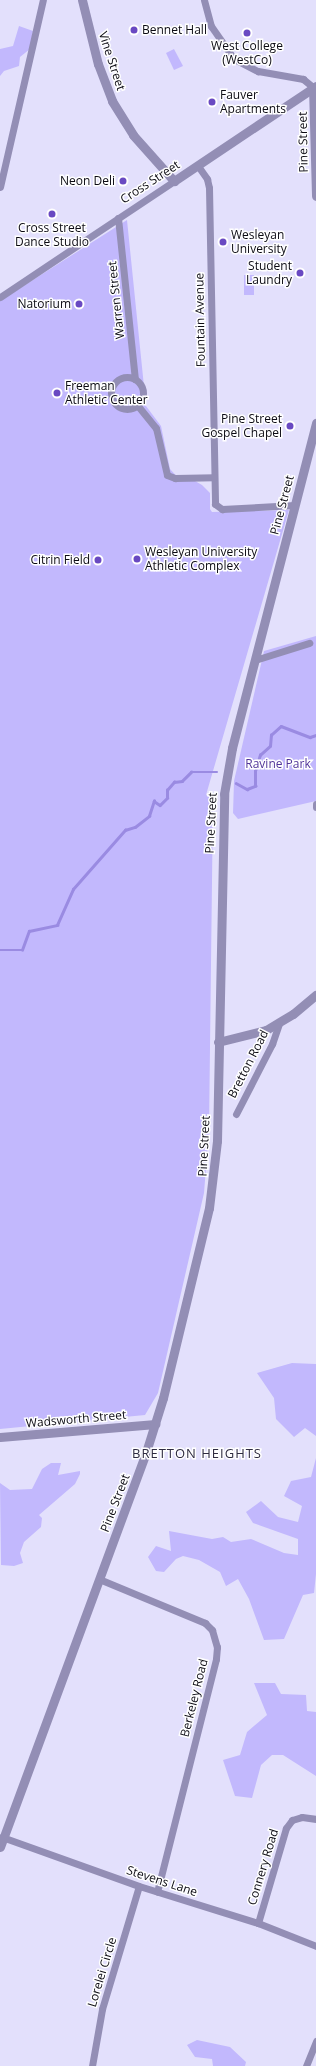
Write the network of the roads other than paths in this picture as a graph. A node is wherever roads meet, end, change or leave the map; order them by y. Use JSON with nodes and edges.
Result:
{"nodes":[{"id":1,"x":43,"y":0,"type":"edge"},
{"id":2,"x":82,"y":0,"type":"edge"},
{"id":3,"x":204,"y":0,"type":"edge"},
{"id":4,"x":315,"y":87,"type":"edge"},
{"id":5,"x":198,"y":166,"type":"junction"},
{"id":6,"x":174,"y":181,"type":"junction"},
{"id":7,"x":0,"y":187,"type":"edge"},
{"id":8,"x":316,"y":196,"type":"edge"},
{"id":9,"x":118,"y":218,"type":"junction"},
{"id":10,"x":0,"y":297,"type":"edge"},
{"id":11,"x":135,"y":379,"type":"junction"},
{"id":12,"x":138,"y":406,"type":"junction"},
{"id":13,"x":316,"y":423,"type":"edge"},
{"id":14,"x":314,"y":438,"type":"edge"},
{"id":15,"x":214,"y":477,"type":"junction"},
{"id":16,"x":295,"y":505,"type":"junction"},
{"id":17,"x":308,"y":643,"type":"dead end"},
{"id":18,"x":255,"y":660,"type":"junction"},
{"id":19,"x":316,"y":995,"type":"edge"},
{"id":20,"x":279,"y":1024,"type":"junction"},
{"id":21,"x":218,"y":1042,"type":"junction"},
{"id":22,"x":236,"y":1114,"type":"dead end"},
{"id":23,"x":155,"y":1424,"type":"junction"},
{"id":24,"x":0,"y":1438,"type":"edge"},
{"id":25,"x":99,"y":1579,"type":"junction"},
{"id":26,"x":316,"y":1819,"type":"edge"},
{"id":27,"x":2,"y":1837,"type":"junction"},
{"id":28,"x":0,"y":1847,"type":"edge"},
{"id":29,"x":139,"y":1886,"type":"junction"},
{"id":30,"x":157,"y":1892,"type":"junction"},
{"id":31,"x":258,"y":1923,"type":"junction"},
{"id":32,"x":316,"y":1946,"type":"edge"},
{"id":33,"x":316,"y":2041,"type":"edge"},
{"id":34,"x":92,"y":2066,"type":"edge"},
{"id":35,"x":306,"y":2066,"type":"edge"}],
"edges":[{"from":1,"to":7,"type":"street"},
{"from":2,"to":6,"type":"street","name":"Vine Street"},
{"from":3,"to":4,"type":"street"},
{"from":4,"to":5,"type":"street","name":"Cross Street"},
{"from":4,"to":8,"type":"street","name":"Pine Street"},
{"from":5,"to":6,"type":"street","name":"Cross Street"},
{"from":5,"to":15,"type":"street","name":"Fountain Avenue"},
{"from":6,"to":9,"type":"street","name":"Cross Street"},
{"from":9,"to":10,"type":"street","name":"Cross Street"},
{"from":9,"to":11,"type":"street","name":"Warren Street"},
{"from":11,"to":12,"type":"street","name":"Warren Street"},
{"from":11,"to":12,"type":"street"},
{"from":12,"to":15,"type":"street"},
{"from":13,"to":14,"type":"street","name":"Pine Street"},
{"from":14,"to":16,"type":"street","name":"Pine Street"},
{"from":15,"to":16,"type":"street","name":"Fountain Avenue"},
{"from":16,"to":18,"type":"street","name":"Pine Street"},
{"from":17,"to":18,"type":"street"},
{"from":18,"to":21,"type":"street","name":"Pine Street"},
{"from":19,"to":20,"type":"street","name":"Bretton Road"},
{"from":20,"to":21,"type":"street","name":"Bretton Road"},
{"from":20,"to":22,"type":"street","name":"Bretton Road"},
{"from":21,"to":23,"type":"street","name":"Pine Street"},
{"from":23,"to":24,"type":"street","name":"Wadsworth Street"},
{"from":23,"to":25,"type":"street","name":"Pine Street"},
{"from":25,"to":27,"type":"street","name":"Pine Street"},
{"from":25,"to":30,"type":"street","name":"Berkeley Road"},
{"from":26,"to":31,"type":"street","name":"Connery Road"},
{"from":27,"to":28,"type":"street","name":"Pine Street"},
{"from":27,"to":29,"type":"street","name":"Stevens Lane"},
{"from":29,"to":30,"type":"street","name":"Stevens Lane"},
{"from":29,"to":34,"type":"street","name":"Lorelei Circle"},
{"from":30,"to":31,"type":"street","name":"Stevens Lane"},
{"from":31,"to":32,"type":"street","name":"Stevens Lane"},
{"from":33,"to":35,"type":"street"}]}
